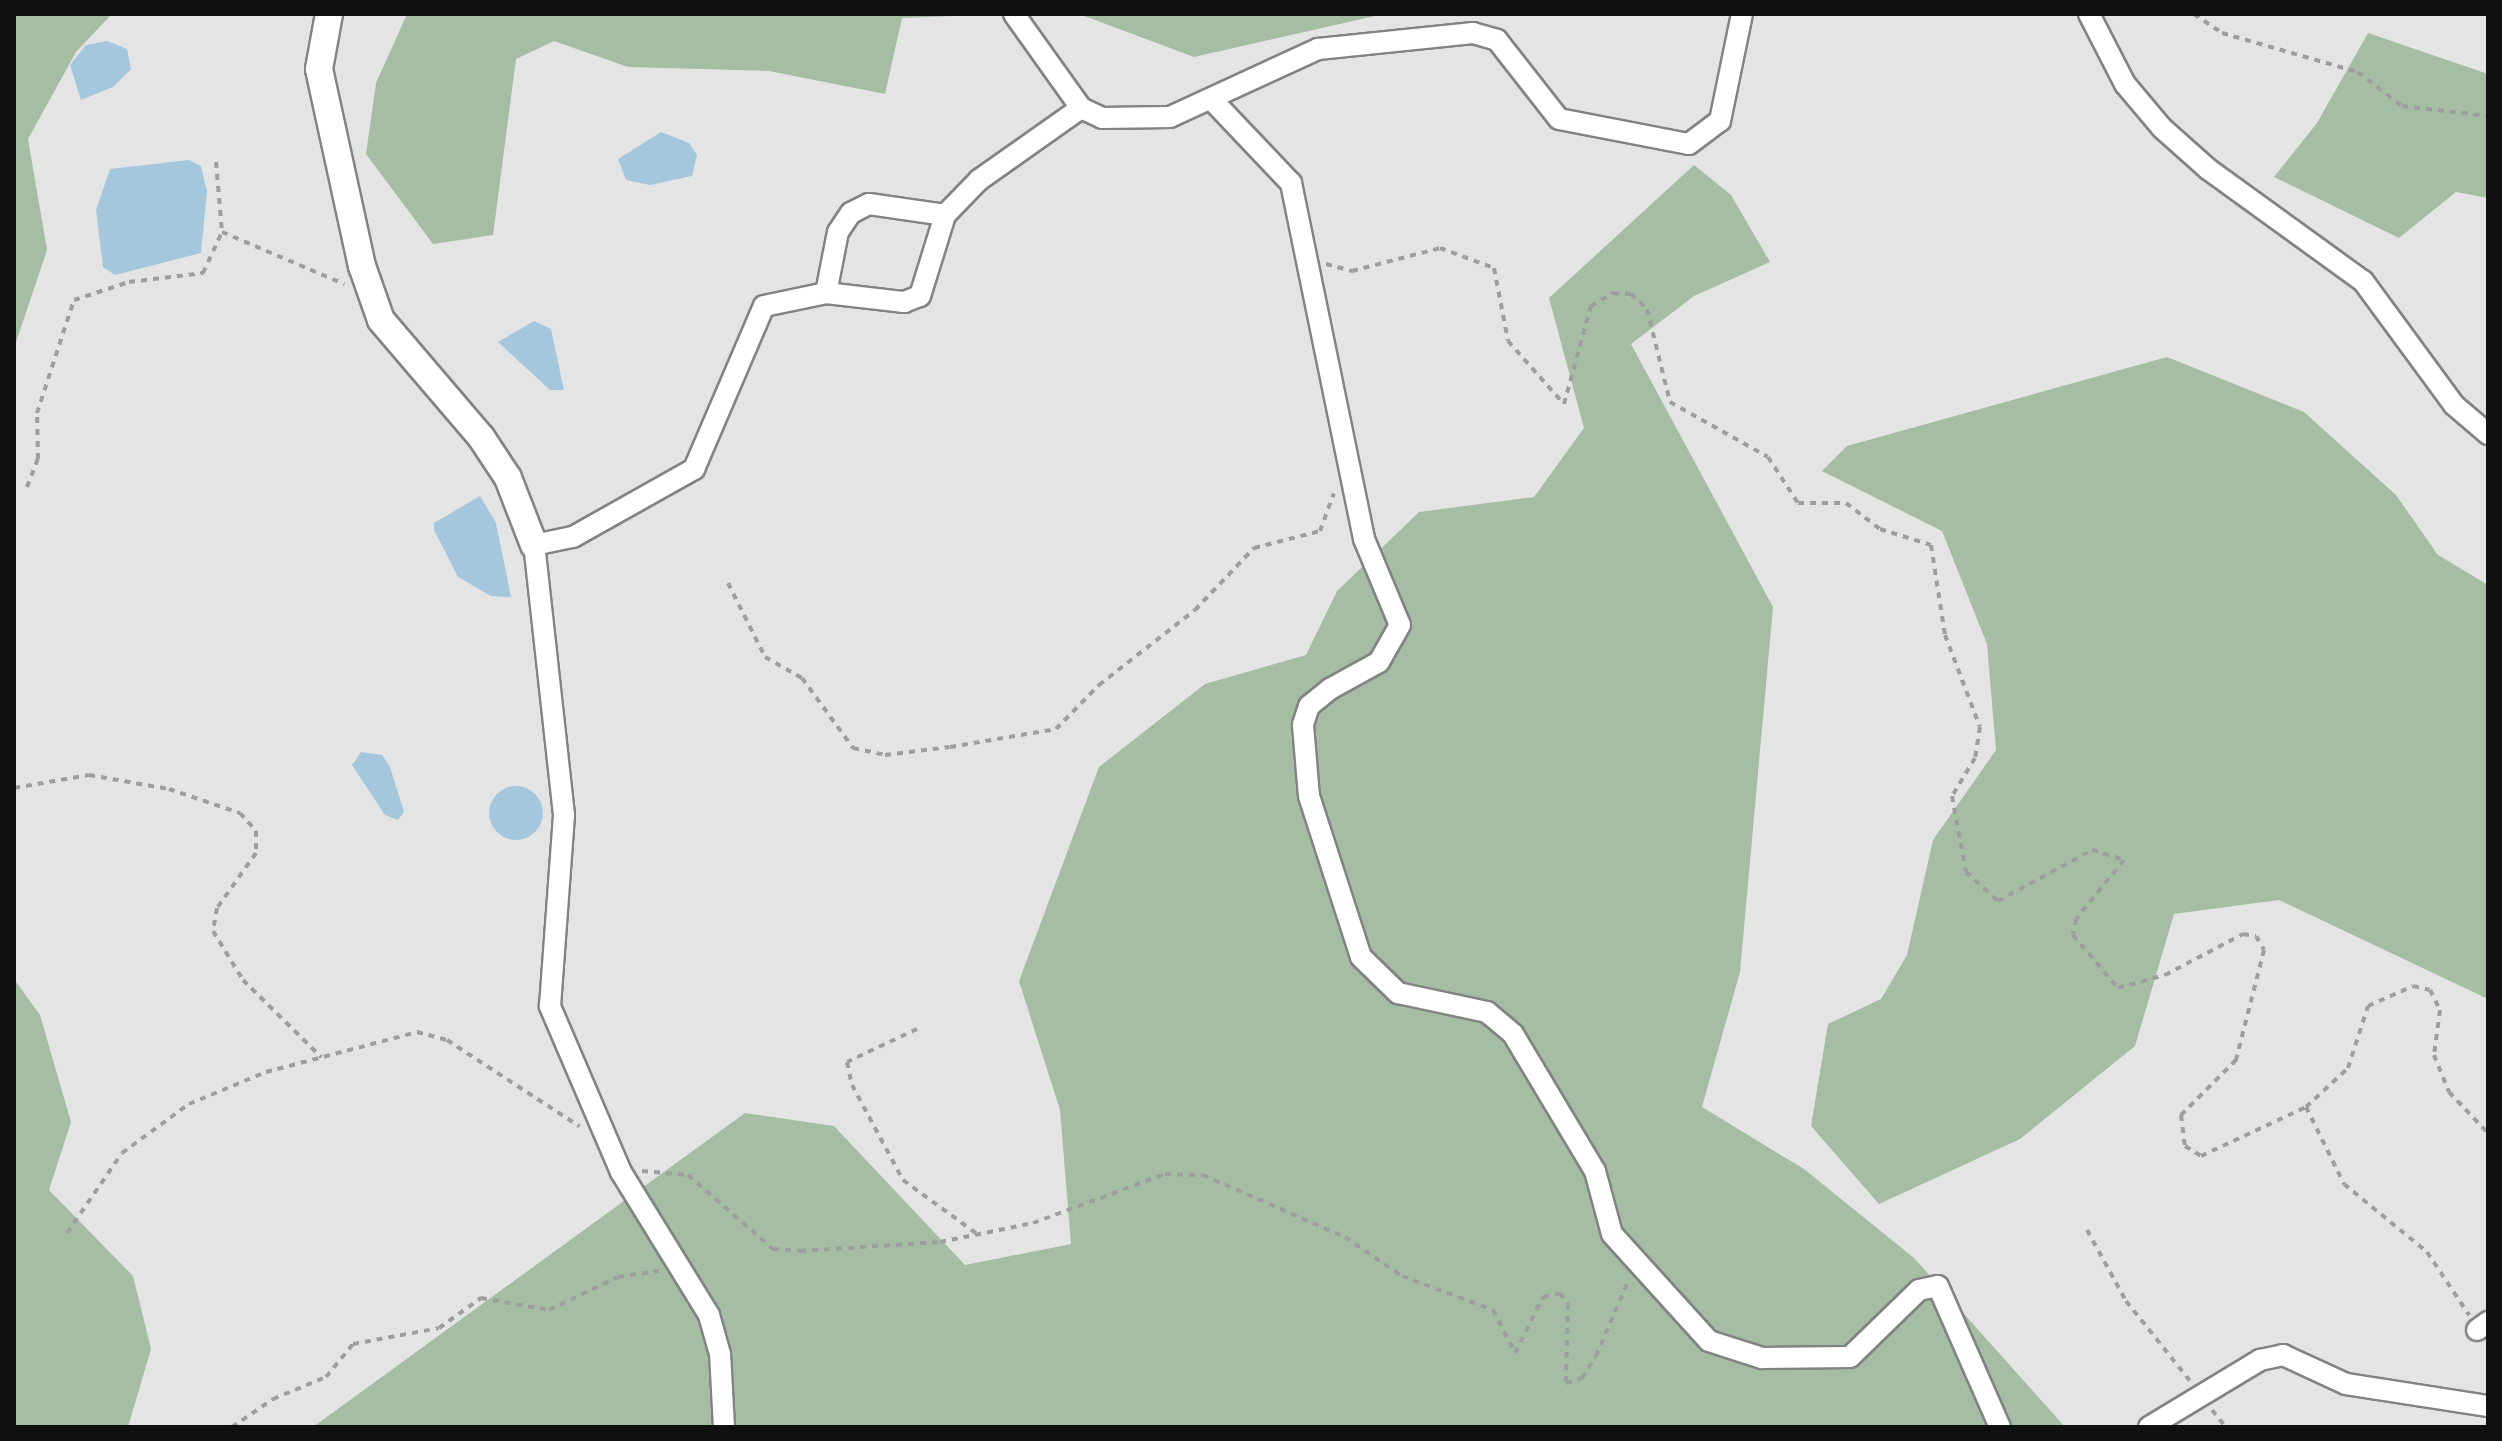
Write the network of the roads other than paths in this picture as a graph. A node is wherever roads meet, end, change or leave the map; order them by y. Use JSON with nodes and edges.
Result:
{"nodes":[{"id":1,"x":329,"y":14,"type":"edge"},
{"id":2,"x":1014,"y":14,"type":"edge"},
{"id":3,"x":1742,"y":14,"type":"edge"},
{"id":4,"x":2089,"y":14,"type":"edge"},
{"id":5,"x":1214,"y":102,"type":"junction"},
{"id":6,"x":1081,"y":108,"type":"junction"},
{"id":7,"x":945,"y":215,"type":"junction"},
{"id":8,"x":826,"y":293,"type":"junction"},
{"id":9,"x":2488,"y":434,"type":"edge"},
{"id":10,"x":534,"y":545,"type":"junction"},
{"id":11,"x":2488,"y":1406,"type":"edge"},
{"id":12,"x":724,"y":1427,"type":"edge"},
{"id":13,"x":2000,"y":1427,"type":"edge"},
{"id":14,"x":2149,"y":1427,"type":"edge"}],
"edges":[{"from":1,"to":10,"type":"street"},
{"from":2,"to":6,"type":"street"},
{"from":3,"to":5,"type":"street"},
{"from":4,"to":9,"type":"street"},
{"from":5,"to":6,"type":"street"},
{"from":5,"to":13,"type":"street"},
{"from":6,"to":7,"type":"street"},
{"from":7,"to":8,"type":"street"},
{"from":7,"to":8,"type":"street"},
{"from":8,"to":10,"type":"street"},
{"from":10,"to":12,"type":"street"},
{"from":11,"to":14,"type":"street"}]}
